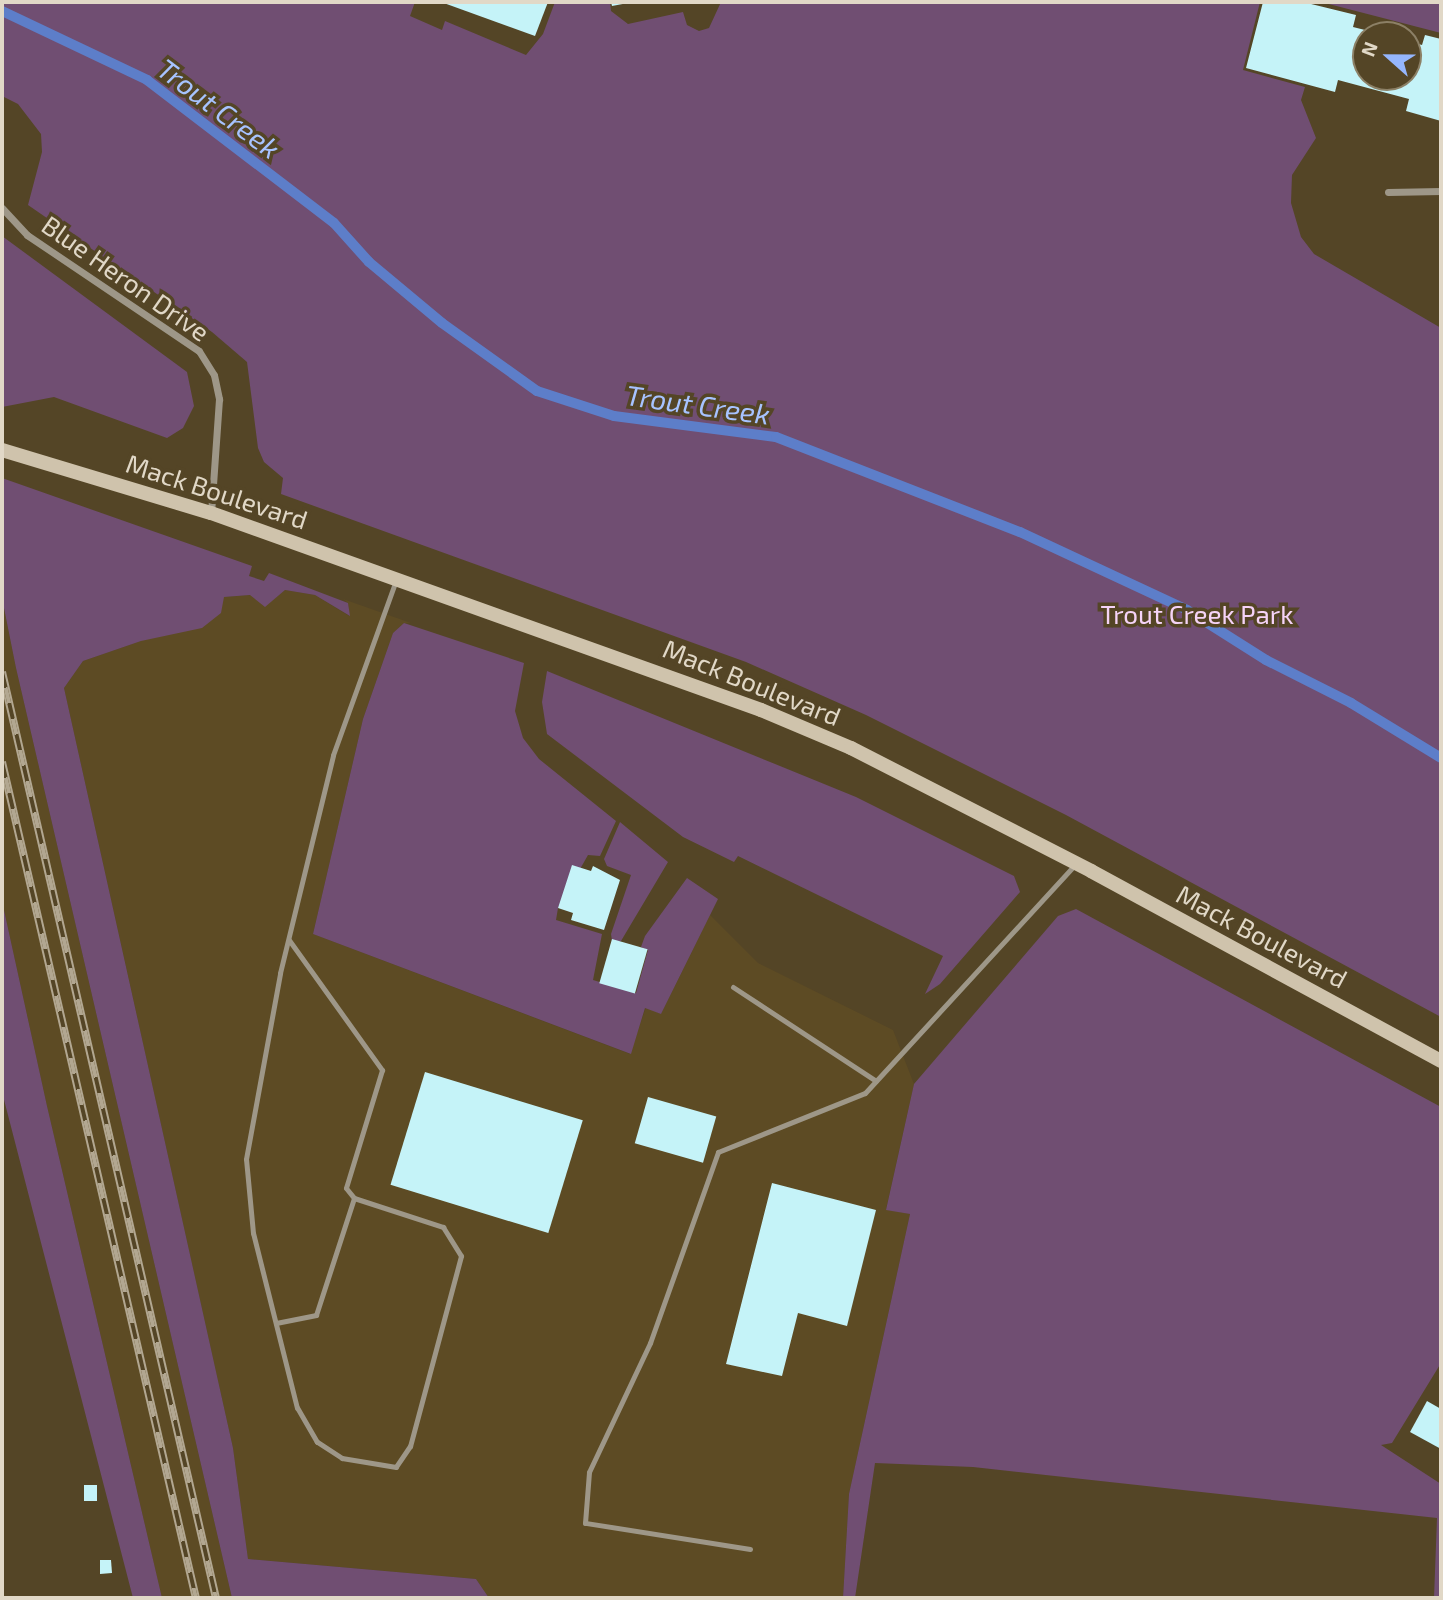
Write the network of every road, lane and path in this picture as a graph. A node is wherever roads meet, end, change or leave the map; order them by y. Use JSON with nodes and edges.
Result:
{"nodes":[{"id":1,"x":1441,"y":191,"type":"edge"},
{"id":2,"x":1388,"y":192,"type":"dead end"},
{"id":3,"x":2,"y":208,"type":"edge"},
{"id":4,"x":2,"y":450,"type":"edge"},
{"id":5,"x":211,"y":513,"type":"junction"},
{"id":6,"x":397,"y":577,"type":"junction"},
{"id":7,"x":1076,"y":864,"type":"junction"},
{"id":8,"x":289,"y":940,"type":"junction"},
{"id":9,"x":733,"y":987,"type":"dead end"},
{"id":10,"x":1441,"y":1061,"type":"edge"},
{"id":11,"x":876,"y":1081,"type":"junction"},
{"id":12,"x":354,"y":1198,"type":"junction"},
{"id":13,"x":276,"y":1323,"type":"junction"},
{"id":14,"x":750,"y":1549,"type":"dead end"}],
"edges":[{"from":1,"to":2,"type":"street"},
{"from":3,"to":5,"type":"street","name":"Blue Heron Drive"},
{"from":4,"to":5,"type":"main road","name":"Mack Boulevard"},
{"from":5,"to":6,"type":"main road","name":"Mack Boulevard"},
{"from":6,"to":7,"type":"main road","name":"Mack Boulevard"},
{"from":6,"to":8,"type":"lane"},
{"from":7,"to":10,"type":"main road","name":"Mack Boulevard"},
{"from":7,"to":11,"type":"lane"},
{"from":8,"to":12,"type":"lane"},
{"from":8,"to":13,"type":"lane"},
{"from":9,"to":11,"type":"lane"},
{"from":11,"to":14,"type":"lane"},
{"from":12,"to":13,"type":"lane"},
{"from":12,"to":13,"type":"lane"}]}
